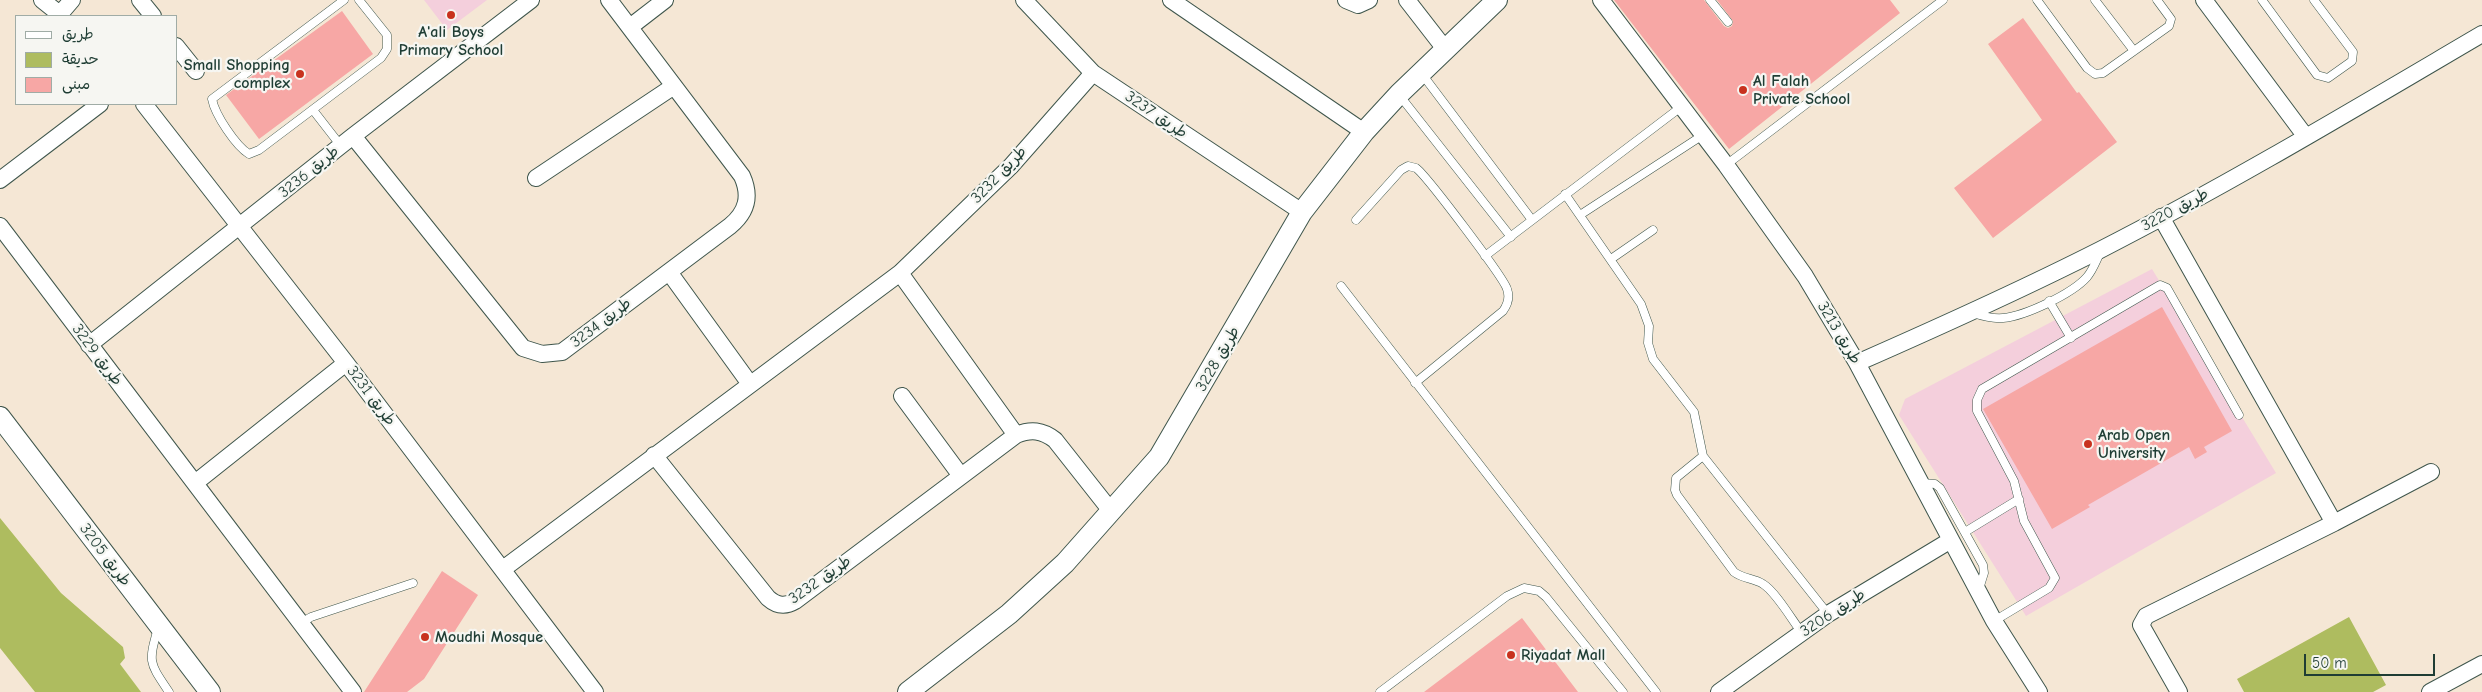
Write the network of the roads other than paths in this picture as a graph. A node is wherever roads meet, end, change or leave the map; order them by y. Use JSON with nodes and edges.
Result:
{"nodes":[{"id":1,"x":42,"y":0,"type":"edge"},
{"id":2,"x":72,"y":0,"type":"edge"},
{"id":3,"x":140,"y":0,"type":"edge"},
{"id":4,"x":344,"y":0,"type":"edge"},
{"id":5,"x":359,"y":0,"type":"edge"},
{"id":6,"x":531,"y":0,"type":"edge"},
{"id":7,"x":609,"y":0,"type":"edge"},
{"id":8,"x":665,"y":0,"type":"edge"},
{"id":9,"x":1024,"y":0,"type":"edge"},
{"id":10,"x":1171,"y":0,"type":"edge"},
{"id":11,"x":1346,"y":0,"type":"edge"},
{"id":12,"x":1369,"y":0,"type":"edge"},
{"id":13,"x":1407,"y":0,"type":"edge"},
{"id":14,"x":1497,"y":0,"type":"edge"},
{"id":15,"x":1600,"y":0,"type":"edge"},
{"id":16,"x":1710,"y":0,"type":"edge"},
{"id":17,"x":1943,"y":0,"type":"edge"},
{"id":18,"x":2038,"y":0,"type":"edge"},
{"id":19,"x":2096,"y":0,"type":"edge"},
{"id":20,"x":2157,"y":0,"type":"edge"},
{"id":21,"x":2262,"y":0,"type":"edge"},
{"id":22,"x":2314,"y":0,"type":"edge"},
{"id":23,"x":2207,"y":1,"type":"edge"},
{"id":24,"x":61,"y":15,"type":"edge"},
{"id":25,"x":152,"y":15,"type":"edge"},
{"id":26,"x":1728,"y":22,"type":"dead end"},
{"id":27,"x":630,"y":27,"type":"junction"},
{"id":28,"x":2482,"y":34,"type":"edge"},
{"id":29,"x":178,"y":48,"type":"edge"},
{"id":30,"x":1445,"y":49,"type":"junction"},
{"id":31,"x":2134,"y":51,"type":"junction"},
{"id":32,"x":196,"y":71,"type":"dead end"},
{"id":33,"x":1421,"y":72,"type":"junction"},
{"id":34,"x":1093,"y":73,"type":"junction"},
{"id":35,"x":674,"y":86,"type":"junction"},
{"id":36,"x":1399,"y":94,"type":"junction"},
{"id":37,"x":99,"y":105,"type":"edge"},
{"id":38,"x":145,"y":105,"type":"edge"},
{"id":39,"x":1681,"y":107,"type":"junction"},
{"id":40,"x":313,"y":110,"type":"junction"},
{"id":41,"x":1364,"y":132,"type":"junction"},
{"id":42,"x":1703,"y":135,"type":"junction"},
{"id":43,"x":2306,"y":137,"type":"junction"},
{"id":44,"x":347,"y":141,"type":"junction"},
{"id":45,"x":1726,"y":165,"type":"junction"},
{"id":46,"x":536,"y":178,"type":"dead end"},
{"id":47,"x":0,"y":180,"type":"edge"},
{"id":48,"x":1565,"y":194,"type":"junction"},
{"id":49,"x":1302,"y":212,"type":"junction"},
{"id":50,"x":1580,"y":215,"type":"junction"},
{"id":51,"x":2161,"y":217,"type":"junction"},
{"id":52,"x":1356,"y":220,"type":"dead end"},
{"id":53,"x":1532,"y":220,"type":"junction"},
{"id":54,"x":0,"y":226,"type":"edge"},
{"id":55,"x":240,"y":228,"type":"junction"},
{"id":56,"x":1653,"y":230,"type":"dead end"},
{"id":57,"x":1511,"y":236,"type":"junction"},
{"id":58,"x":2101,"y":249,"type":"junction"},
{"id":59,"x":1485,"y":256,"type":"junction"},
{"id":60,"x":1611,"y":259,"type":"junction"},
{"id":61,"x":669,"y":272,"type":"junction"},
{"id":62,"x":900,"y":273,"type":"junction"},
{"id":63,"x":1341,"y":286,"type":"dead end"},
{"id":64,"x":2049,"y":301,"type":"junction"},
{"id":65,"x":1973,"y":313,"type":"junction"},
{"id":66,"x":2071,"y":338,"type":"junction"},
{"id":67,"x":89,"y":345,"type":"junction"},
{"id":68,"x":1857,"y":362,"type":"junction"},
{"id":69,"x":346,"y":363,"type":"junction"},
{"id":70,"x":1415,"y":383,"type":"junction"},
{"id":71,"x":750,"y":384,"type":"junction"},
{"id":72,"x":902,"y":396,"type":"dead end"},
{"id":73,"x":2239,"y":415,"type":"dead end"},
{"id":74,"x":0,"y":417,"type":"edge"},
{"id":75,"x":1016,"y":436,"type":"junction"},
{"id":76,"x":654,"y":455,"type":"junction"},
{"id":77,"x":1703,"y":456,"type":"junction"},
{"id":78,"x":2431,"y":472,"type":"dead end"},
{"id":79,"x":961,"y":476,"type":"junction"},
{"id":80,"x":195,"y":483,"type":"junction"},
{"id":81,"x":2019,"y":499,"type":"junction"},
{"id":82,"x":1111,"y":511,"type":"junction"},
{"id":83,"x":2334,"y":523,"type":"junction"},
{"id":84,"x":1958,"y":536,"type":"junction"},
{"id":85,"x":503,"y":570,"type":"junction"},
{"id":86,"x":413,"y":583,"type":"dead end"},
{"id":87,"x":1828,"y":614,"type":"junction"},
{"id":88,"x":1994,"y":620,"type":"junction"},
{"id":89,"x":301,"y":623,"type":"junction"},
{"id":90,"x":159,"y":626,"type":"junction"},
{"id":91,"x":1802,"y":633,"type":"junction"},
{"id":92,"x":2482,"y":664,"type":"edge"},
{"id":93,"x":169,"y":692,"type":"edge"},
{"id":94,"x":210,"y":692,"type":"edge"},
{"id":95,"x":353,"y":692,"type":"edge"},
{"id":96,"x":596,"y":692,"type":"edge"},
{"id":97,"x":908,"y":692,"type":"edge"},
{"id":98,"x":1380,"y":692,"type":"edge"},
{"id":99,"x":1623,"y":692,"type":"edge"},
{"id":100,"x":1656,"y":692,"type":"edge"},
{"id":101,"x":1719,"y":692,"type":"edge"},
{"id":102,"x":2039,"y":692,"type":"edge"},
{"id":103,"x":2179,"y":692,"type":"edge"},
{"id":104,"x":2430,"y":692,"type":"edge"}],
"edges":[{"from":1,"to":24,"type":"street"},
{"from":2,"to":24,"type":"street"},
{"from":3,"to":25,"type":"street"},
{"from":4,"to":40,"type":"lane"},
{"from":5,"to":40,"type":"lane"},
{"from":6,"to":44,"type":"street","name":"طريق 3236"},
{"from":7,"to":27,"type":"street","name":"طريق 3234"},
{"from":8,"to":27,"type":"street"},
{"from":9,"to":34,"type":"street","name":"طريق 3237"},
{"from":10,"to":41,"type":"street"},
{"from":11,"to":12,"type":"street"},
{"from":13,"to":30,"type":"street"},
{"from":14,"to":30,"type":"street","name":"طريق 3228"},
{"from":15,"to":39,"type":"street","name":"طريق 3213"},
{"from":16,"to":26,"type":"lane"},
{"from":17,"to":45,"type":"lane"},
{"from":18,"to":31,"type":"lane"},
{"from":19,"to":31,"type":"lane"},
{"from":20,"to":31,"type":"lane"},
{"from":21,"to":22,"type":"lane"},
{"from":23,"to":43,"type":"street"},
{"from":27,"to":35,"type":"street","name":"طريق 3234"},
{"from":28,"to":43,"type":"street","name":"طريق 3220"},
{"from":29,"to":32,"type":"street"},
{"from":30,"to":33,"type":"street","name":"طريق 3228"},
{"from":33,"to":36,"type":"street","name":"طريق 3228"},
{"from":33,"to":53,"type":"lane"},
{"from":34,"to":49,"type":"street","name":"طريق 3237"},
{"from":34,"to":62,"type":"street","name":"طريق 3232"},
{"from":35,"to":46,"type":"street"},
{"from":35,"to":61,"type":"street","name":"طريق 3234"},
{"from":36,"to":41,"type":"street","name":"طريق 3228"},
{"from":36,"to":57,"type":"lane"},
{"from":37,"to":47,"type":"street"},
{"from":38,"to":55,"type":"street","name":"طريق 3231"},
{"from":39,"to":42,"type":"street","name":"طريق 3213"},
{"from":39,"to":48,"type":"lane"},
{"from":40,"to":44,"type":"lane"},
{"from":41,"to":49,"type":"street","name":"طريق 3228"},
{"from":42,"to":45,"type":"street","name":"طريق 3213"},
{"from":42,"to":50,"type":"lane"},
{"from":43,"to":51,"type":"street","name":"طريق 3220"},
{"from":44,"to":55,"type":"street","name":"طريق 3236"},
{"from":44,"to":61,"type":"street","name":"طريق 3234"},
{"from":45,"to":68,"type":"street","name":"طريق 3213"},
{"from":48,"to":50,"type":"lane"},
{"from":48,"to":53,"type":"lane"},
{"from":49,"to":82,"type":"street","name":"طريق 3228"},
{"from":50,"to":60,"type":"lane"},
{"from":51,"to":58,"type":"street","name":"طريق 3220"},
{"from":51,"to":83,"type":"street"},
{"from":52,"to":59,"type":"lane"},
{"from":53,"to":57,"type":"lane"},
{"from":54,"to":67,"type":"street","name":"طريق 3229"},
{"from":55,"to":67,"type":"street","name":"طريق 3236"},
{"from":55,"to":69,"type":"street","name":"طريق 3231"},
{"from":56,"to":60,"type":"lane"},
{"from":57,"to":59,"type":"lane"},
{"from":58,"to":64,"type":"lane"},
{"from":58,"to":65,"type":"street","name":"طريق 3220"},
{"from":59,"to":70,"type":"lane"},
{"from":60,"to":77,"type":"lane"},
{"from":61,"to":71,"type":"street"},
{"from":62,"to":71,"type":"street","name":"طريق 3232"},
{"from":62,"to":75,"type":"street"},
{"from":63,"to":70,"type":"lane"},
{"from":64,"to":65,"type":"lane"},
{"from":64,"to":66,"type":"lane"},
{"from":65,"to":68,"type":"street","name":"طريق 3220"},
{"from":66,"to":73,"type":"lane"},
{"from":66,"to":81,"type":"lane"},
{"from":67,"to":80,"type":"street","name":"طريق 3229"},
{"from":68,"to":84,"type":"street","name":"طريق 3213"},
{"from":69,"to":80,"type":"street"},
{"from":69,"to":85,"type":"street","name":"طريق 3231"},
{"from":70,"to":100,"type":"lane"},
{"from":71,"to":76,"type":"street","name":"طريق 3232"},
{"from":72,"to":79,"type":"street"},
{"from":74,"to":90,"type":"street","name":"طريق 3205"},
{"from":75,"to":79,"type":"street","name":"طريق 3232"},
{"from":75,"to":82,"type":"street","name":"طريق 3232"},
{"from":76,"to":79,"type":"street","name":"طريق 3232"},
{"from":76,"to":85,"type":"street","name":"طريق 3232"},
{"from":77,"to":87,"type":"lane"},
{"from":77,"to":91,"type":"lane"},
{"from":78,"to":83,"type":"street"},
{"from":80,"to":89,"type":"street","name":"طريق 3229"},
{"from":81,"to":84,"type":"lane"},
{"from":81,"to":88,"type":"lane"},
{"from":82,"to":97,"type":"street","name":"طريق 3228"},
{"from":83,"to":103,"type":"street"},
{"from":84,"to":87,"type":"street","name":"طريق 3206"},
{"from":84,"to":88,"type":"street","name":"طريق 3213"},
{"from":85,"to":96,"type":"street","name":"طريق 3231"},
{"from":86,"to":89,"type":"lane"},
{"from":87,"to":91,"type":"street","name":"طريق 3206"},
{"from":88,"to":102,"type":"street","name":"طريق 3213"},
{"from":89,"to":95,"type":"street","name":"طريق 3229"},
{"from":90,"to":93,"type":"lane"},
{"from":90,"to":94,"type":"street","name":"طريق 3205"},
{"from":91,"to":101,"type":"street","name":"طريق 3206"},
{"from":92,"to":104,"type":"street"},
{"from":98,"to":99,"type":"lane"}]}
